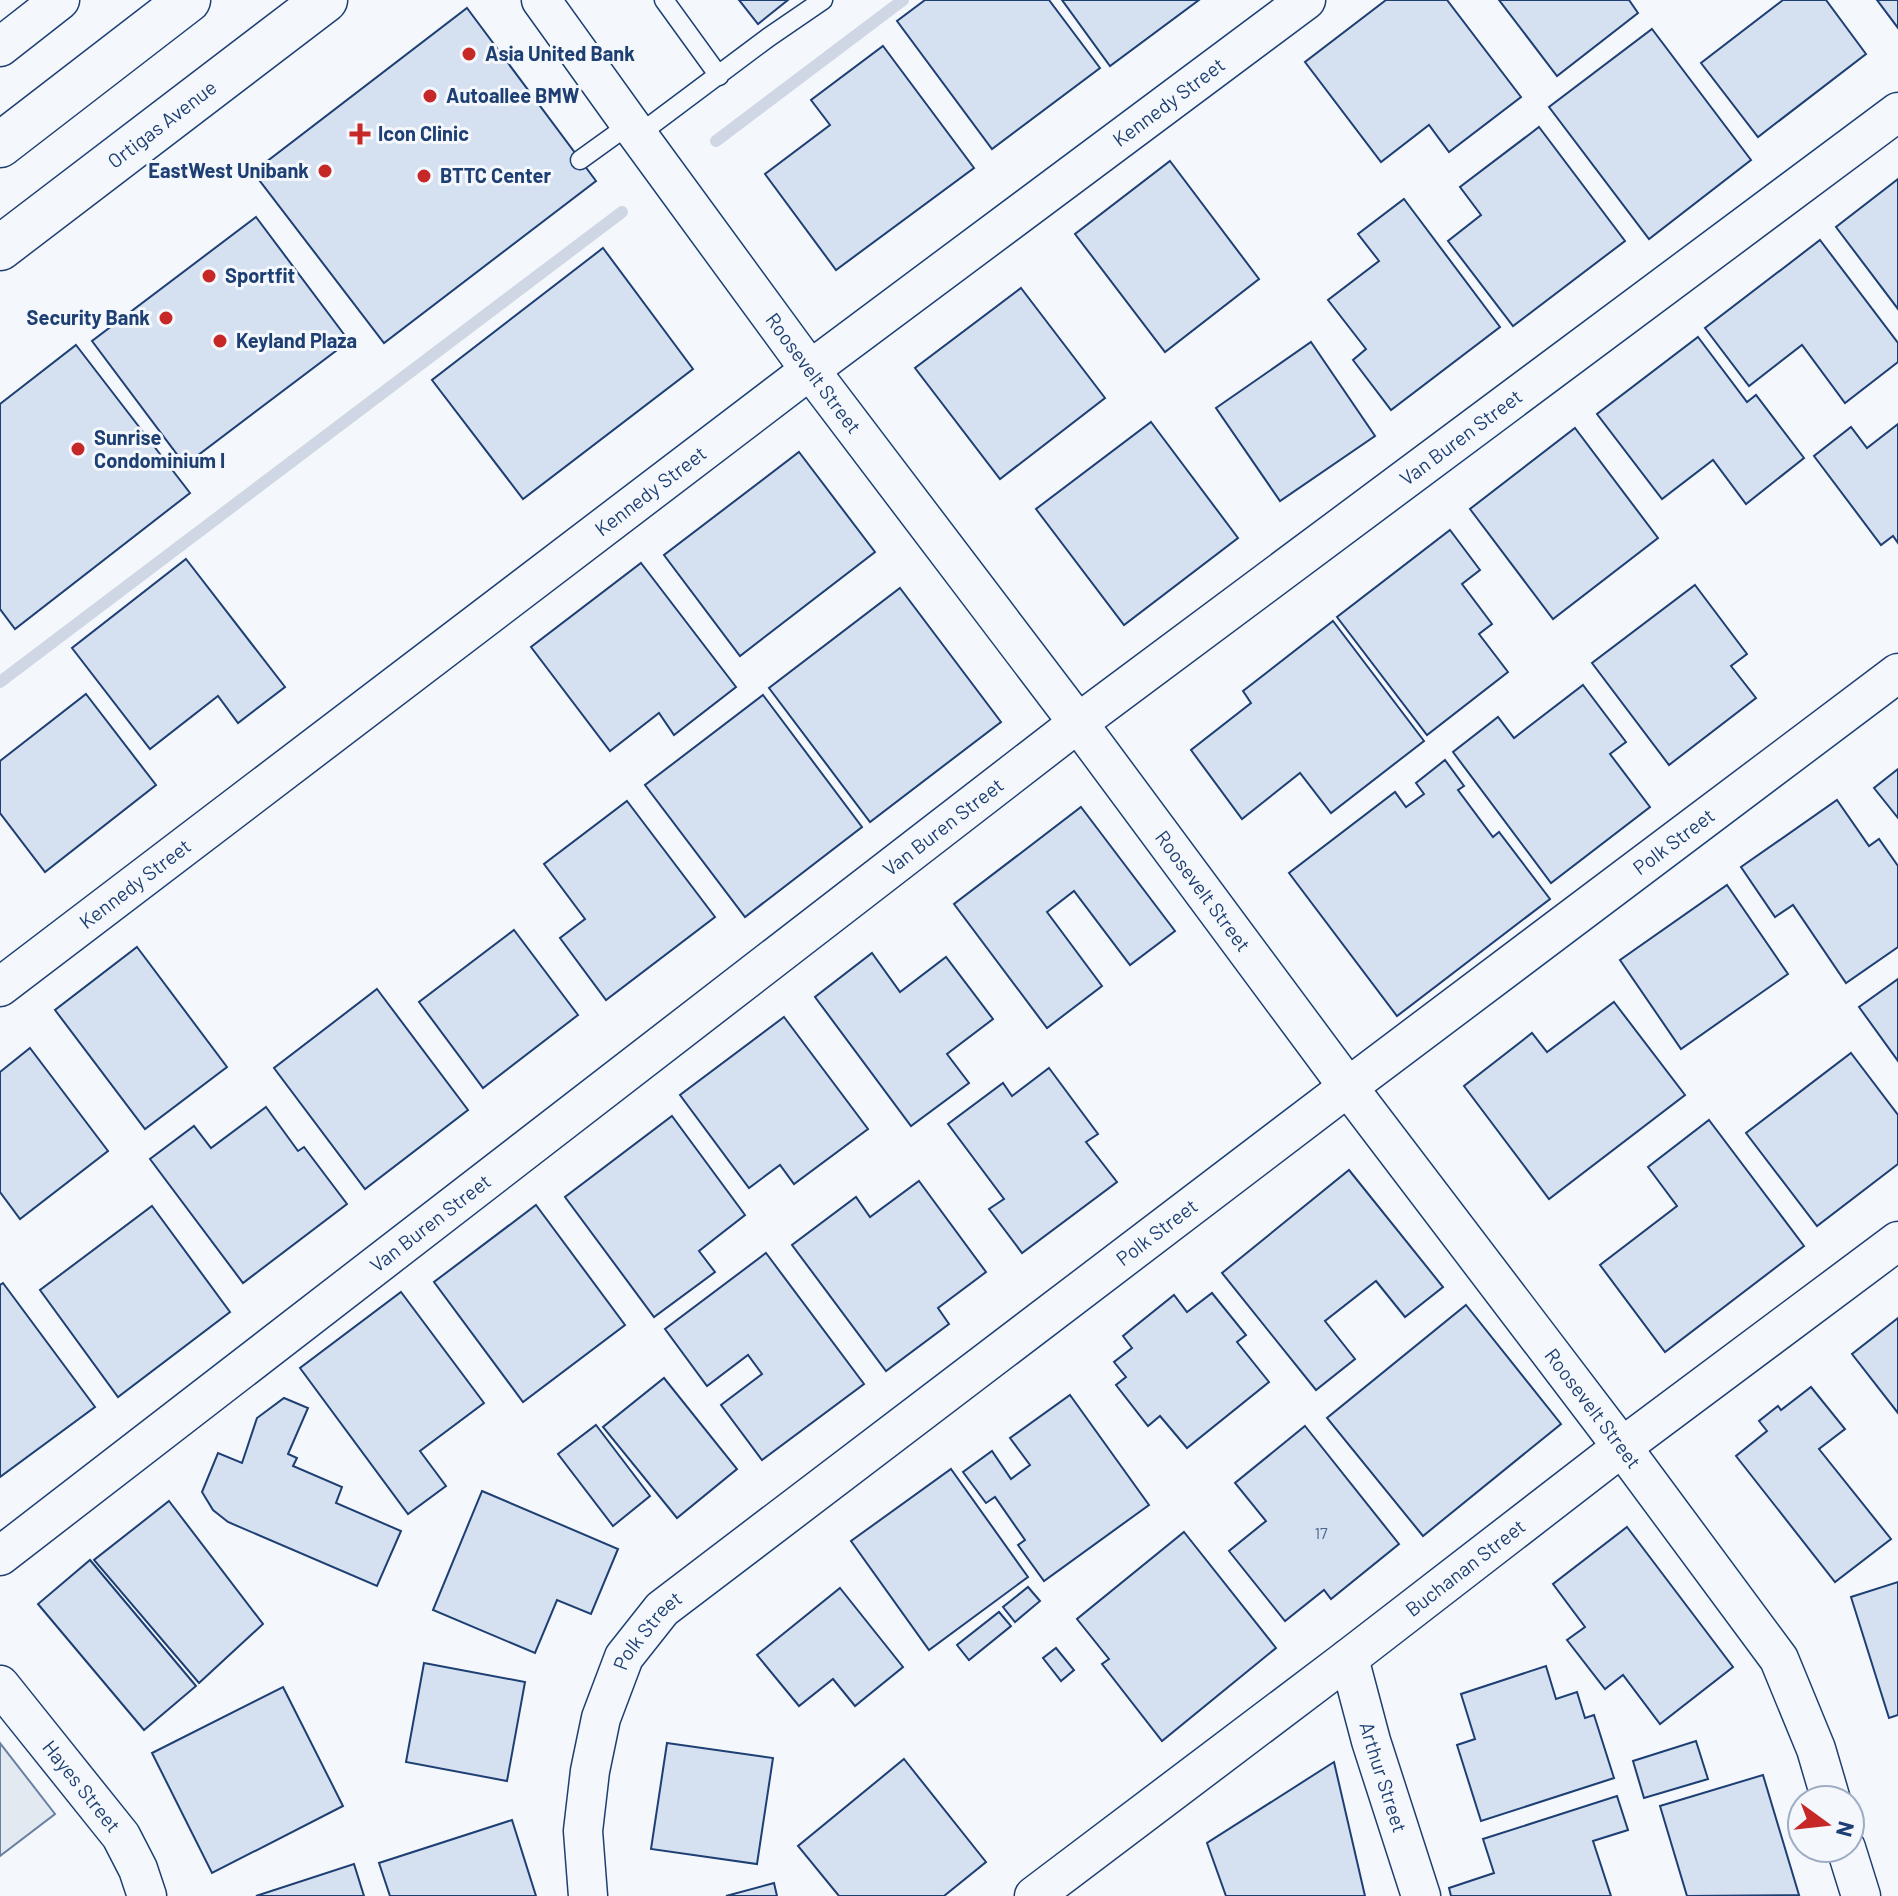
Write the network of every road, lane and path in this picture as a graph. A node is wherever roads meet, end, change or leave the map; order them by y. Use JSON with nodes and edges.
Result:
{"nodes":[{"id":1,"x":60,"y":0,"type":"edge"},
{"id":2,"x":188,"y":0,"type":"edge"},
{"id":3,"x":325,"y":0,"type":"edge"},
{"id":4,"x":541,"y":0,"type":"edge"},
{"id":5,"x":664,"y":0,"type":"edge"},
{"id":6,"x":823,"y":0,"type":"edge"},
{"id":7,"x":1306,"y":0,"type":"edge"},
{"id":8,"x":0,"y":47,"type":"edge"},
{"id":9,"x":719,"y":76,"type":"junction"},
{"id":10,"x":1898,"y":112,"type":"edge"},
{"id":11,"x":634,"y":129,"type":"junction"},
{"id":12,"x":0,"y":145,"type":"edge"},
{"id":13,"x":580,"y":160,"type":"dead end"},
{"id":14,"x":0,"y":248,"type":"edge"},
{"id":15,"x":810,"y":370,"type":"junction"},
{"id":16,"x":1898,"y":673,"type":"edge"},
{"id":17,"x":1078,"y":723,"type":"junction"},
{"id":18,"x":0,"y":987,"type":"edge"},
{"id":19,"x":1348,"y":1087,"type":"junction"},
{"id":20,"x":1898,"y":1241,"type":"edge"},
{"id":21,"x":1622,"y":1447,"type":"junction"},
{"id":22,"x":0,"y":1556,"type":"edge"},
{"id":23,"x":1349,"y":1658,"type":"junction"},
{"id":24,"x":0,"y":1685,"type":"edge"},
{"id":25,"x":1826,"y":1784,"type":"edge"},
{"id":26,"x":1851,"y":1864,"type":"edge"},
{"id":27,"x":147,"y":1896,"type":"edge"},
{"id":28,"x":588,"y":1896,"type":"edge"},
{"id":29,"x":1034,"y":1896,"type":"edge"},
{"id":30,"x":1421,"y":1896,"type":"edge"},
{"id":31,"x":1861,"y":1896,"type":"edge"}],
"edges":[{"from":1,"to":8,"type":"street"},
{"from":2,"to":12,"type":"main road"},
{"from":3,"to":14,"type":"main road","name":"Ortigas Avenue"},
{"from":4,"to":11,"type":"street","name":"Roosevelt Street"},
{"from":5,"to":9,"type":"lane"},
{"from":6,"to":9,"type":"lane"},
{"from":7,"to":15,"type":"street","name":"Kennedy Street"},
{"from":9,"to":11,"type":"lane"},
{"from":10,"to":17,"type":"street","name":"Van Buren Street"},
{"from":11,"to":13,"type":"lane"},
{"from":11,"to":15,"type":"street","name":"Roosevelt Street"},
{"from":15,"to":17,"type":"street","name":"Roosevelt Street"},
{"from":15,"to":18,"type":"street","name":"Kennedy Street"},
{"from":16,"to":19,"type":"street","name":"Polk Street"},
{"from":17,"to":19,"type":"street","name":"Roosevelt Street"},
{"from":17,"to":22,"type":"street","name":"Van Buren Street"},
{"from":19,"to":21,"type":"street","name":"Roosevelt Street"},
{"from":19,"to":28,"type":"street","name":"Polk Street"},
{"from":20,"to":21,"type":"street","name":"Buchanan Street"},
{"from":21,"to":23,"type":"street","name":"Buchanan Street"},
{"from":21,"to":25,"type":"street","name":"Roosevelt Street"},
{"from":23,"to":29,"type":"street","name":"Buchanan Street"},
{"from":23,"to":30,"type":"street","name":"Arthur Street"},
{"from":24,"to":27,"type":"street","name":"Hayes Street"},
{"from":26,"to":31,"type":"street"}]}
